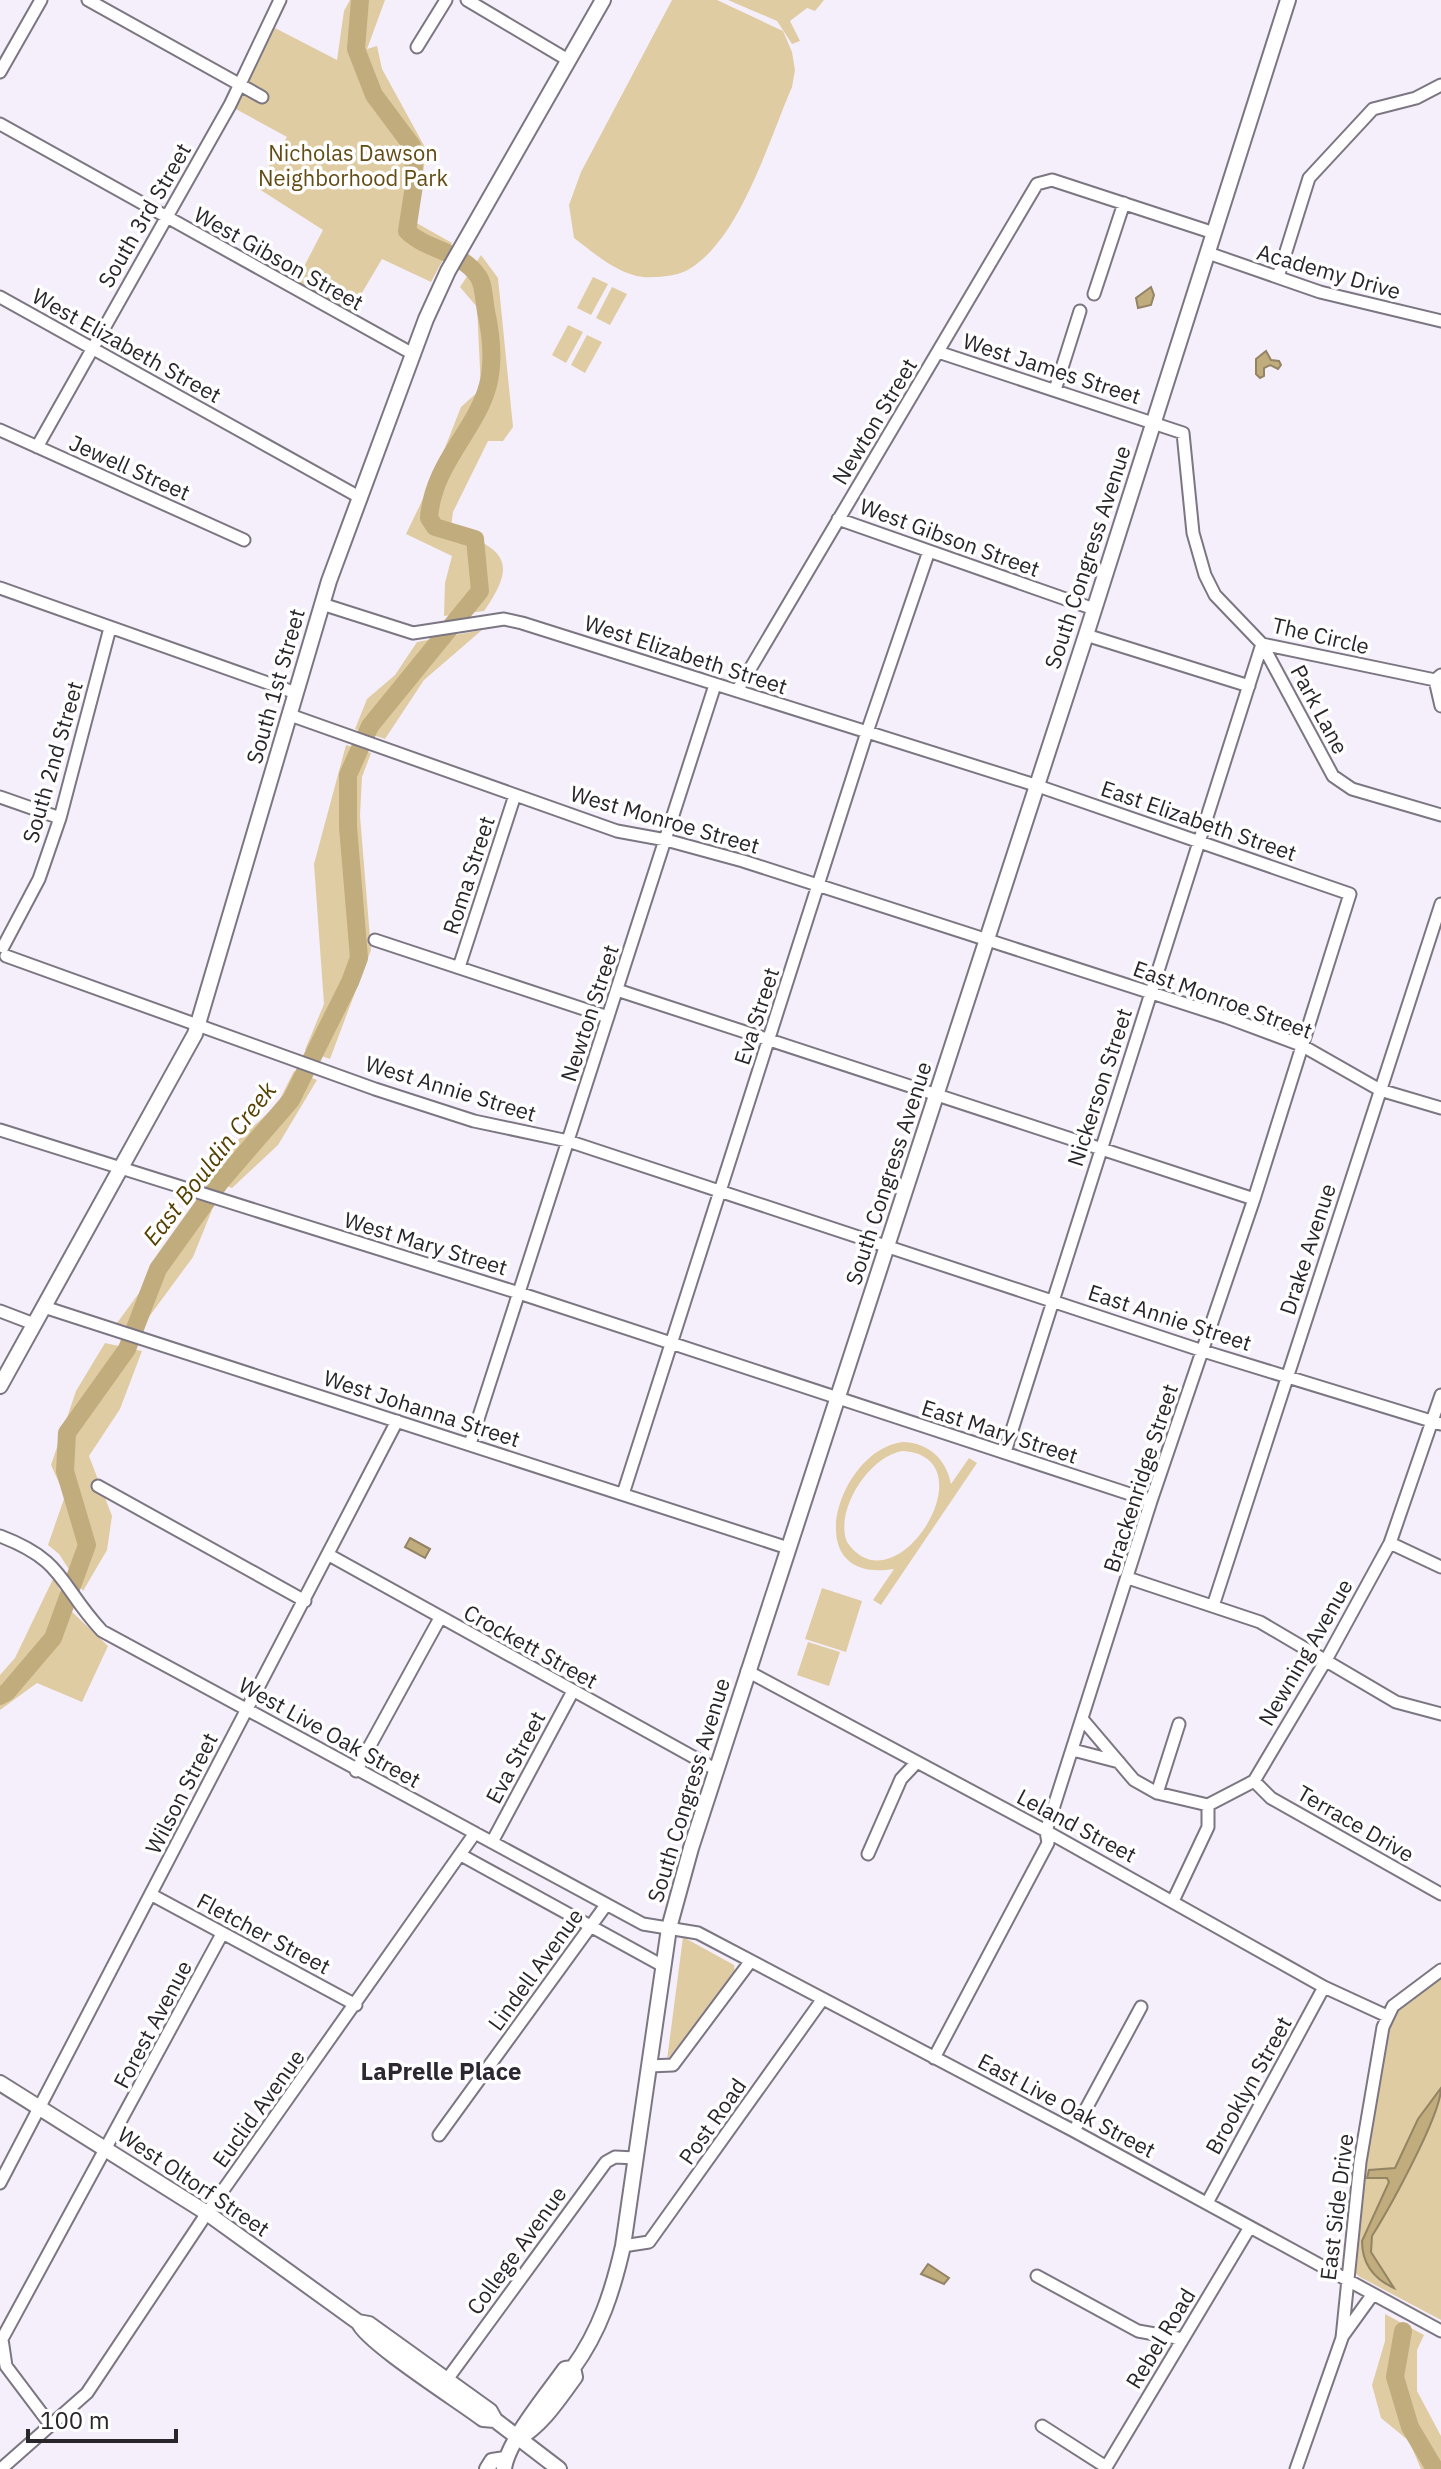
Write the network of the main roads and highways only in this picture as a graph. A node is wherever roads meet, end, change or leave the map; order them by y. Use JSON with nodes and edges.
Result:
{"nodes":[{"id":1,"x":603,"y":0,"type":"edge"},
{"id":2,"x":1288,"y":0,"type":"edge"},
{"id":3,"x":0,"y":1386,"type":"edge"},
{"id":4,"x":0,"y":2083,"type":"edge"},
{"id":5,"x":518,"y":2439,"type":"junction"},
{"id":6,"x":505,"y":2464,"type":"edge"},
{"id":7,"x":487,"y":2469,"type":"edge"},
{"id":8,"x":559,"y":2469,"type":"edge"}],
"edges":[{"from":1,"to":3,"type":"main road","name":"South 1st Street"},
{"from":2,"to":5,"type":"main road","name":"South Congress Avenue"},
{"from":4,"to":5,"type":"main road","name":"West Oltorf Street"},
{"from":5,"to":6,"type":"main road","name":"South Congress Avenue"},
{"from":5,"to":8,"type":"main road","name":"West Oltorf Street"},
{"from":6,"to":7,"type":"main road","name":"South Congress Avenue"}]}
